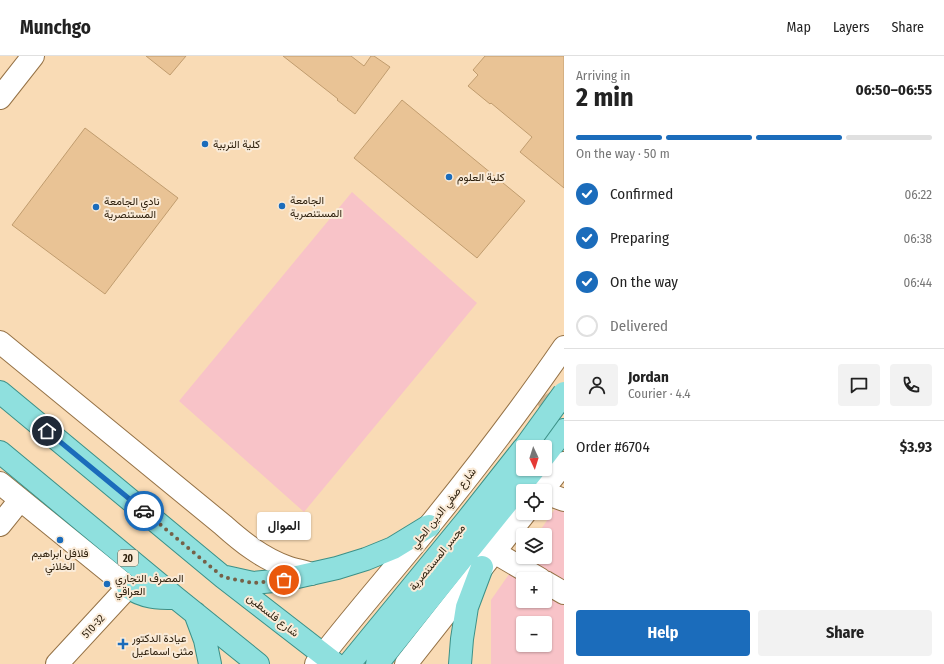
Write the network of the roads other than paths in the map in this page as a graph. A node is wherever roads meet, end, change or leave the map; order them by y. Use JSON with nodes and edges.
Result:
{"nodes":[{"id":1,"x":33,"y":56,"type":"edge"},
{"id":2,"x":0,"y":98,"type":"edge"},
{"id":3,"x":0,"y":342,"type":"edge"},
{"id":4,"x":564,"y":347,"type":"edge"},
{"id":5,"x":551,"y":388,"type":"edge"},
{"id":6,"x":0,"y":392,"type":"edge"},
{"id":7,"x":564,"y":430,"type":"edge"},
{"id":8,"x":528,"y":440,"type":"edge"},
{"id":9,"x":552,"y":446,"type":"edge"},
{"id":10,"x":0,"y":452,"type":"edge"},
{"id":11,"x":516,"y":458,"type":"edge"},
{"id":12,"x":564,"y":463,"type":"edge"},
{"id":13,"x":528,"y":476,"type":"edge"},
{"id":14,"x":0,"y":483,"type":"edge"},
{"id":15,"x":548,"y":484,"type":"edge"},
{"id":16,"x":552,"y":496,"type":"edge"},
{"id":17,"x":20,"y":500,"type":"junction"},
{"id":18,"x":564,"y":500,"type":"edge"},
{"id":19,"x":519,"y":520,"type":"edge"},
{"id":20,"x":0,"y":524,"type":"edge"},
{"id":21,"x":429,"y":526,"type":"junction"},
{"id":22,"x":488,"y":560,"type":"junction"},
{"id":23,"x":521,"y":572,"type":"edge"},
{"id":24,"x":311,"y":574,"type":"junction"},
{"id":25,"x":223,"y":577,"type":"junction"},
{"id":26,"x":552,"y":586,"type":"edge"},
{"id":27,"x":128,"y":587,"type":"junction"},
{"id":28,"x":564,"y":593,"type":"edge"},
{"id":29,"x":176,"y":598,"type":"junction"},
{"id":30,"x":195,"y":613,"type":"junction"},
{"id":31,"x":331,"y":661,"type":"edge"},
{"id":32,"x":57,"y":664,"type":"edge"},
{"id":33,"x":210,"y":664,"type":"edge"},
{"id":34,"x":258,"y":664,"type":"edge"},
{"id":35,"x":377,"y":664,"type":"edge"},
{"id":36,"x":406,"y":664,"type":"edge"},
{"id":37,"x":460,"y":664,"type":"edge"}],
"edges":[{"from":1,"to":2,"type":"street"},
{"from":3,"to":24,"type":"street"},
{"from":4,"to":5,"type":"street","name":"شارع صفي الدين الحلي"},
{"from":5,"to":8,"type":"main road","name":"مجسر المستنصرية","bridge":true},
{"from":5,"to":21,"type":"street","name":"شارع صفي الدين الحلي"},
{"from":6,"to":25,"type":"main road","name":"شارع فلسطين"},
{"from":7,"to":9,"type":"main road"},
{"from":10,"to":29,"type":"main road","number":"20"},
{"from":11,"to":31,"type":"main road","name":"مجسر المستنصرية"},
{"from":12,"to":15,"type":"street"},
{"from":13,"to":35,"type":"main road","name":"مجسر المستنصرية"},
{"from":14,"to":17,"type":"street"},
{"from":16,"to":18,"type":"street"},
{"from":17,"to":20,"type":"street"},
{"from":17,"to":27,"type":"street"},
{"from":19,"to":22,"type":"street"},
{"from":21,"to":24,"type":"main road"},
{"from":21,"to":31,"type":"street","name":"شارع صفي الدين الحلي"},
{"from":22,"to":23,"type":"street"},
{"from":22,"to":36,"type":"street"},
{"from":22,"to":37,"type":"main road"},
{"from":24,"to":25,"type":"main road"},
{"from":25,"to":31,"type":"main road","name":"شارع فلسطين"},
{"from":26,"to":28,"type":"street"},
{"from":27,"to":29,"type":"main road"},
{"from":27,"to":32,"type":"street","name":"510-32"},
{"from":29,"to":30,"type":"main road","number":"20"},
{"from":30,"to":33,"type":"main road"},
{"from":30,"to":34,"type":"main road","number":"20"}]}
